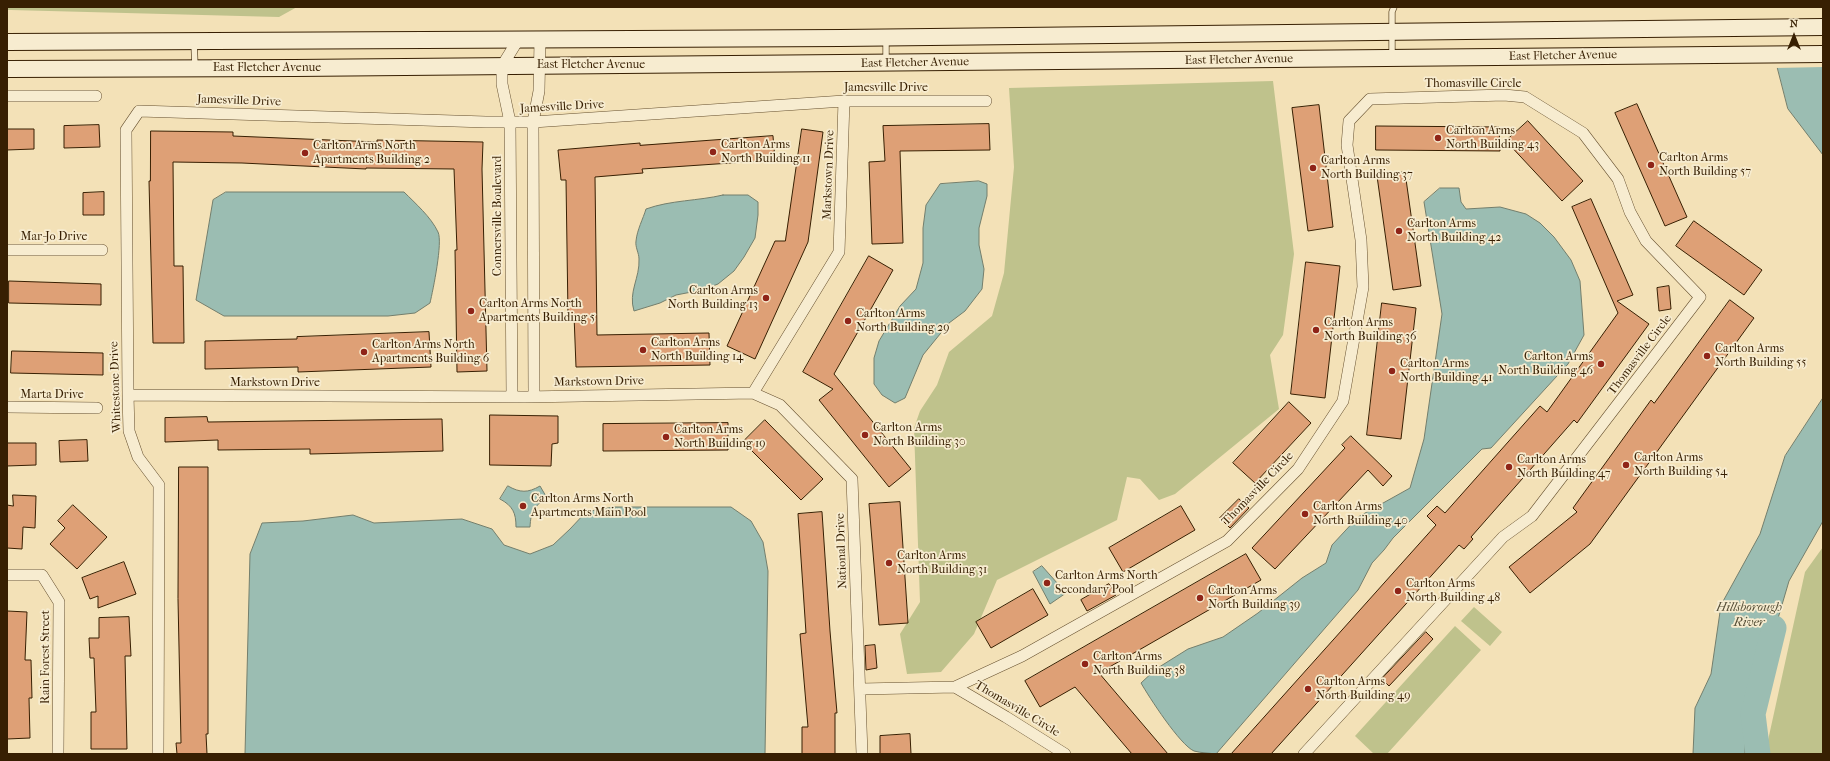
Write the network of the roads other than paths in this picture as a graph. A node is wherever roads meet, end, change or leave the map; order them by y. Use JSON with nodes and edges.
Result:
{"nodes":[{"id":1,"x":1392,"y":9,"type":"edge"},
{"id":2,"x":1823,"y":27,"type":"edge"},
{"id":3,"x":1392,"y":31,"type":"junction"},
{"id":4,"x":886,"y":37,"type":"junction"},
{"id":5,"x":518,"y":40,"type":"junction"},
{"id":6,"x":540,"y":40,"type":"junction"},
{"id":7,"x":7,"y":42,"type":"edge"},
{"id":8,"x":194,"y":42,"type":"junction"},
{"id":9,"x":1823,"y":54,"type":"edge"},
{"id":10,"x":1392,"y":58,"type":"junction"},
{"id":11,"x":886,"y":63,"type":"junction"},
{"id":12,"x":502,"y":66,"type":"junction"},
{"id":13,"x":541,"y":66,"type":"junction"},
{"id":14,"x":195,"y":68,"type":"junction"},
{"id":15,"x":7,"y":69,"type":"edge"},
{"id":16,"x":7,"y":96,"type":"edge"},
{"id":17,"x":96,"y":96,"type":"dead end"},
{"id":18,"x":844,"y":101,"type":"junction"},
{"id":19,"x":986,"y":101,"type":"dead end"},
{"id":20,"x":139,"y":111,"type":"joint"},
{"id":21,"x":510,"y":122,"type":"junction"},
{"id":22,"x":533,"y":122,"type":"junction"},
{"id":23,"x":7,"y":250,"type":"edge"},
{"id":24,"x":102,"y":250,"type":"dead end"},
{"id":25,"x":753,"y":393,"type":"junction"},
{"id":26,"x":128,"y":395,"type":"junction"},
{"id":27,"x":534,"y":396,"type":"junction"},
{"id":28,"x":512,"y":397,"type":"junction"},
{"id":29,"x":7,"y":407,"type":"edge"},
{"id":30,"x":97,"y":408,"type":"dead end"},
{"id":31,"x":7,"y":575,"type":"edge"},
{"id":32,"x":955,"y":687,"type":"junction"},
{"id":33,"x":861,"y":689,"type":"junction"},
{"id":34,"x":58,"y":754,"type":"edge"},
{"id":35,"x":158,"y":754,"type":"edge"},
{"id":36,"x":862,"y":754,"type":"edge"},
{"id":37,"x":1065,"y":754,"type":"edge"},
{"id":38,"x":1304,"y":754,"type":"edge"}],
"edges":[{"from":1,"to":3,"type":"lane"},
{"from":2,"to":3,"type":"main road","name":"East Fletcher Avenue"},
{"from":3,"to":4,"type":"main road","name":"East Fletcher Avenue"},
{"from":3,"to":10,"type":"lane"},
{"from":4,"to":6,"type":"main road","name":"East Fletcher Avenue"},
{"from":4,"to":11,"type":"lane"},
{"from":5,"to":6,"type":"main road","name":"East Fletcher Avenue"},
{"from":5,"to":8,"type":"main road","name":"East Fletcher Avenue"},
{"from":5,"to":12,"type":"street"},
{"from":6,"to":13,"type":"street"},
{"from":7,"to":8,"type":"main road","name":"East Fletcher Avenue"},
{"from":8,"to":14,"type":"lane"},
{"from":9,"to":10,"type":"main road","name":"East Fletcher Avenue"},
{"from":10,"to":11,"type":"main road","name":"East Fletcher Avenue"},
{"from":11,"to":13,"type":"main road","name":"East Fletcher Avenue"},
{"from":12,"to":13,"type":"main road","name":"East Fletcher Avenue"},
{"from":12,"to":14,"type":"main road","name":"East Fletcher Avenue"},
{"from":12,"to":21,"type":"street","name":"Connersville Boulevard"},
{"from":13,"to":22,"type":"street"},
{"from":14,"to":15,"type":"main road","name":"East Fletcher Avenue"},
{"from":16,"to":17,"type":"street"},
{"from":18,"to":19,"type":"street","name":"Jamesville Drive"},
{"from":18,"to":22,"type":"street","name":"Jamesville Drive"},
{"from":18,"to":25,"type":"street","name":"Markstown Drive"},
{"from":20,"to":21,"type":"street","name":"Jamesville Drive"},
{"from":20,"to":26,"type":"street","name":"Whitestone Drive"},
{"from":21,"to":22,"type":"street","name":"Jamesville Drive"},
{"from":21,"to":28,"type":"street","name":"Connersville Boulevard"},
{"from":22,"to":27,"type":"street"},
{"from":23,"to":24,"type":"street","name":"Mar-Jo Drive"},
{"from":25,"to":27,"type":"street","name":"Markstown Drive"},
{"from":25,"to":33,"type":"street","name":"National Drive"},
{"from":26,"to":28,"type":"street","name":"Markstown Drive"},
{"from":26,"to":35,"type":"street","name":"Whitestone Drive"},
{"from":27,"to":28,"type":"street","name":"Markstown Drive"},
{"from":29,"to":30,"type":"street","name":"Marta Drive"},
{"from":31,"to":34,"type":"street","name":"Rain Forest Street"},
{"from":32,"to":33,"type":"street","name":"Thomasville Circle"},
{"from":32,"to":37,"type":"street","name":"Thomasville Circle"},
{"from":32,"to":38,"type":"street","name":"Thomasville Circle"},
{"from":33,"to":36,"type":"street","name":"National Drive"}]}
